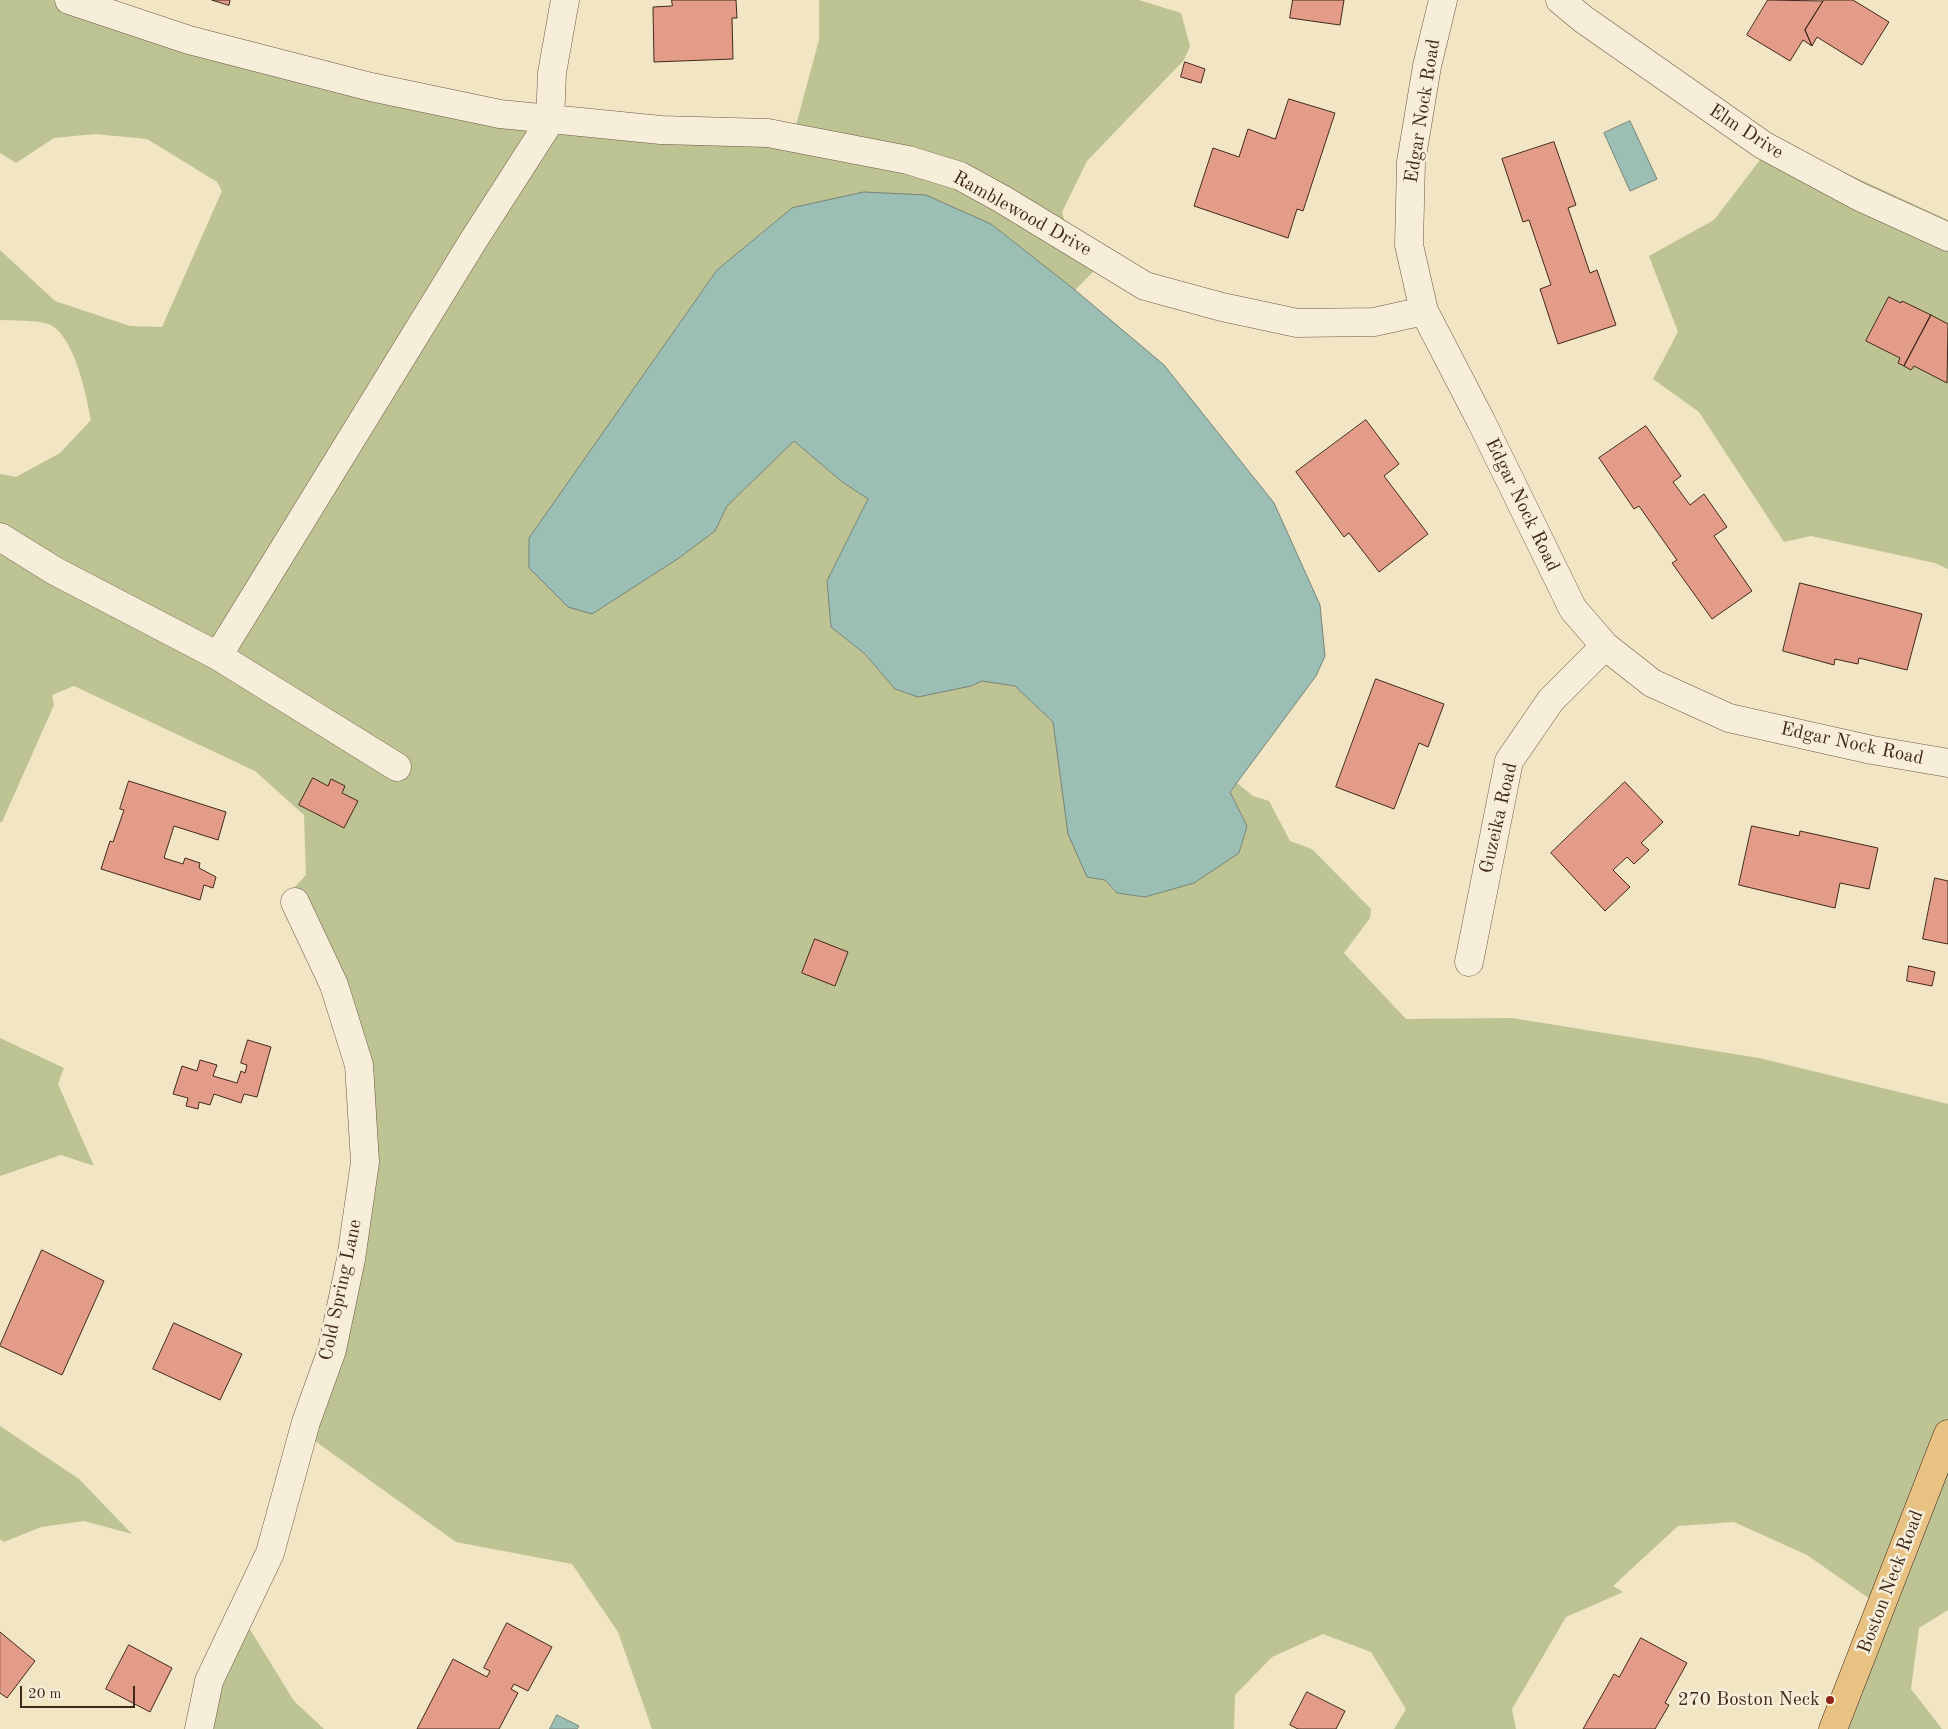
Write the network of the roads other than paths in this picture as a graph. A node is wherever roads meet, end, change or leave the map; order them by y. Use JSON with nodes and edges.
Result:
{"nodes":[{"id":1,"x":68,"y":0,"type":"edge"},
{"id":2,"x":565,"y":0,"type":"edge"},
{"id":3,"x":1443,"y":0,"type":"edge"},
{"id":4,"x":1560,"y":0,"type":"edge"},
{"id":5,"x":550,"y":120,"type":"junction"},
{"id":6,"x":1948,"y":237,"type":"edge"},
{"id":7,"x":1424,"y":311,"type":"junction"},
{"id":8,"x":0,"y":537,"type":"edge"},
{"id":9,"x":1605,"y":646,"type":"junction"},
{"id":10,"x":218,"y":656,"type":"junction"},
{"id":11,"x":1948,"y":764,"type":"edge"},
{"id":12,"x":397,"y":767,"type":"dead end"},
{"id":13,"x":295,"y":902,"type":"dead end"},
{"id":14,"x":1469,"y":962,"type":"dead end"},
{"id":15,"x":1945,"y":1451,"type":"edge"},
{"id":16,"x":199,"y":1729,"type":"edge"},
{"id":17,"x":1833,"y":1729,"type":"edge"}],
"edges":[{"from":1,"to":5,"type":"street","name":"Ramblewood Drive"},
{"from":2,"to":5,"type":"street"},
{"from":3,"to":7,"type":"street","name":"Edgar Nock Road"},
{"from":4,"to":6,"type":"street","name":"Elm Drive"},
{"from":5,"to":7,"type":"street","name":"Ramblewood Drive"},
{"from":5,"to":10,"type":"street"},
{"from":7,"to":9,"type":"street","name":"Edgar Nock Road"},
{"from":8,"to":10,"type":"street"},
{"from":9,"to":11,"type":"street","name":"Edgar Nock Road"},
{"from":9,"to":14,"type":"street","name":"Guzeika Road"},
{"from":10,"to":12,"type":"street"},
{"from":13,"to":16,"type":"street","name":"Cold Spring Lane"},
{"from":15,"to":17,"type":"main road","name":"Boston Neck Road"}]}
